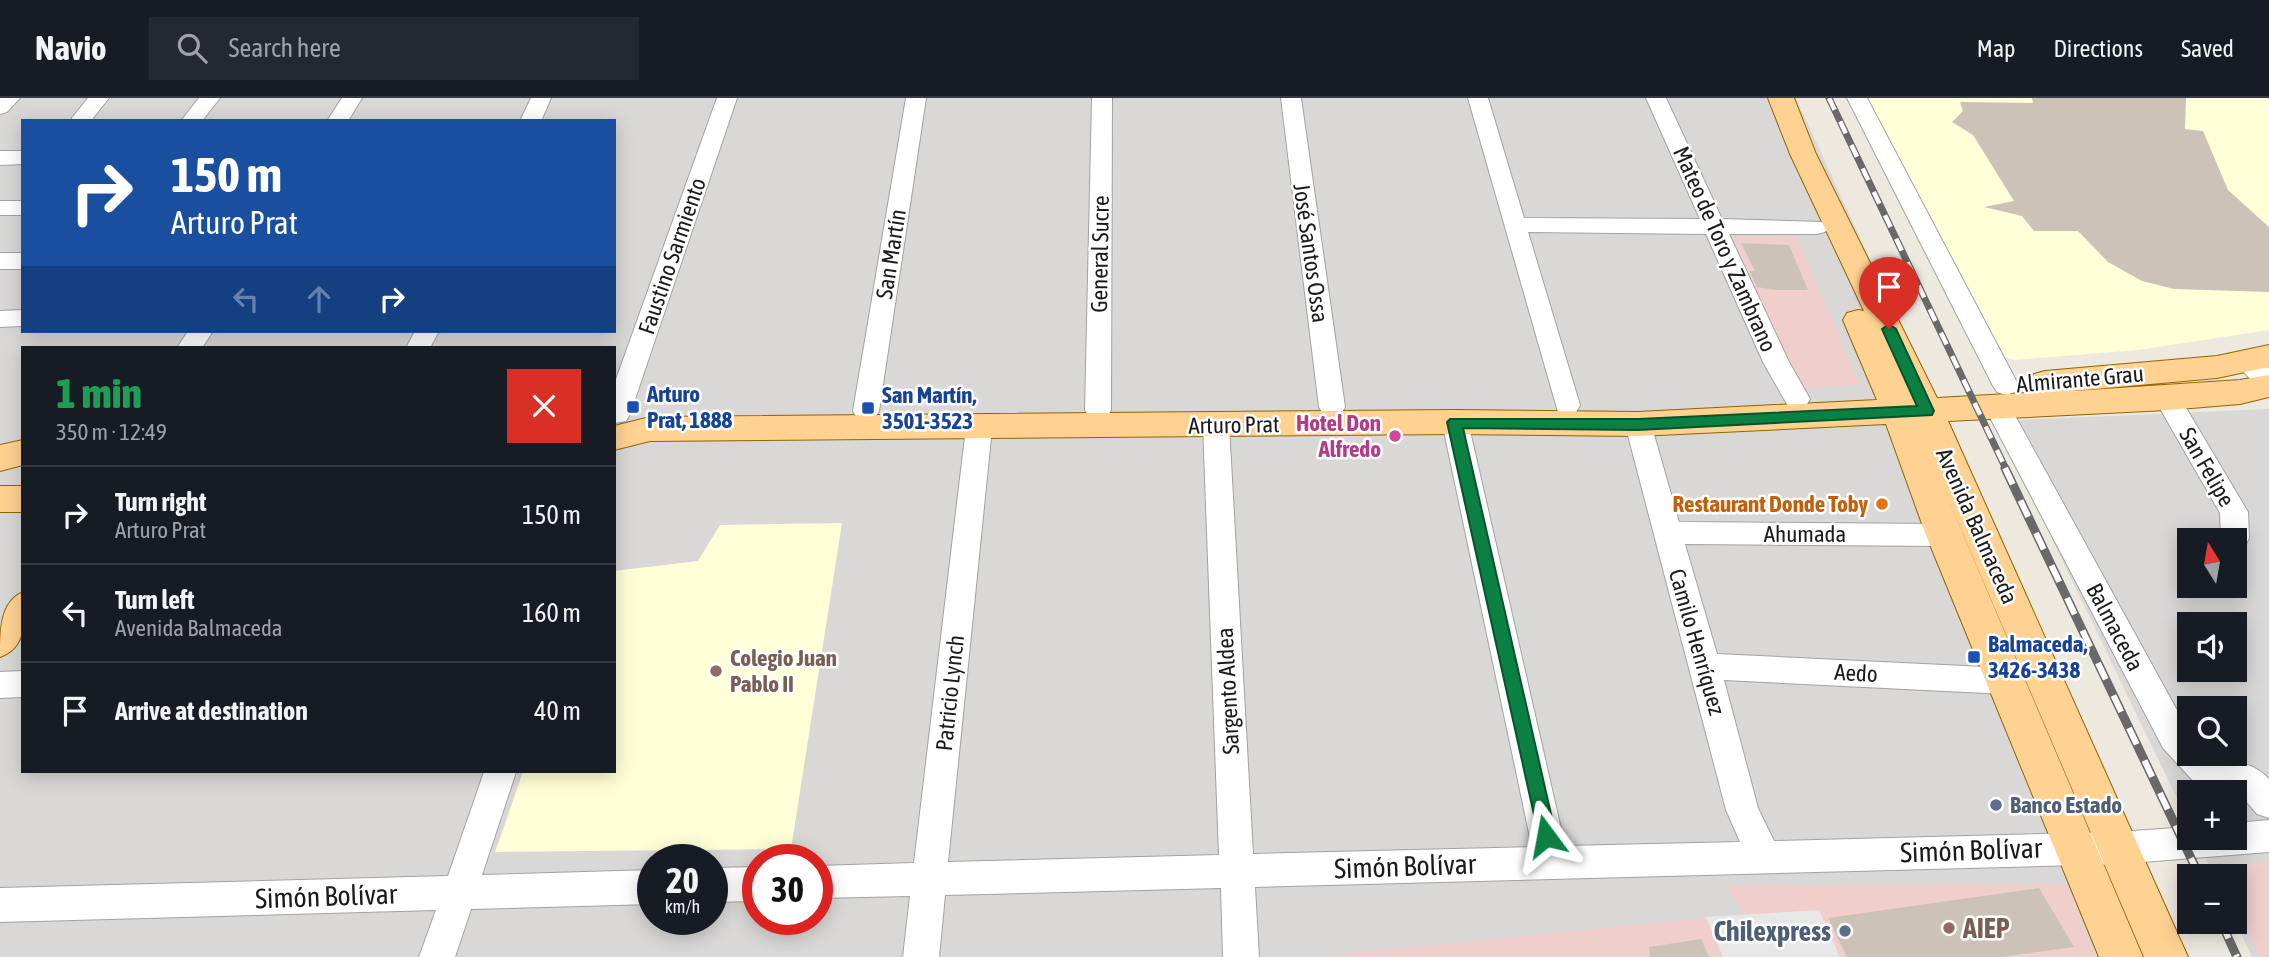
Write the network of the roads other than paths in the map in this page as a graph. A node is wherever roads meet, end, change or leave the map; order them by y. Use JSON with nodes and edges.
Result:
{"nodes":[{"id":1,"x":10,"y":98,"type":"edge"},
{"id":2,"x":99,"y":98,"type":"edge"},
{"id":3,"x":209,"y":98,"type":"edge"},
{"id":4,"x":352,"y":98,"type":"edge"},
{"id":5,"x":541,"y":98,"type":"edge"},
{"id":6,"x":727,"y":98,"type":"edge"},
{"id":7,"x":916,"y":98,"type":"edge"},
{"id":8,"x":1102,"y":98,"type":"edge"},
{"id":9,"x":1291,"y":98,"type":"edge"},
{"id":10,"x":1478,"y":98,"type":"edge"},
{"id":11,"x":1656,"y":98,"type":"edge"},
{"id":12,"x":1756,"y":98,"type":"edge"},
{"id":13,"x":1781,"y":98,"type":"edge"},
{"id":14,"x":1857,"y":98,"type":"edge"},
{"id":15,"x":0,"y":108,"type":"edge"},
{"id":16,"x":83,"y":119,"type":"edge"},
{"id":17,"x":193,"y":119,"type":"edge"},
{"id":18,"x":338,"y":119,"type":"edge"},
{"id":19,"x":531,"y":119,"type":"edge"},
{"id":20,"x":0,"y":158,"type":"edge"},
{"id":21,"x":21,"y":158,"type":"edge"},
{"id":22,"x":0,"y":208,"type":"edge"},
{"id":23,"x":21,"y":208,"type":"edge"},
{"id":24,"x":1515,"y":225,"type":"junction"},
{"id":25,"x":1716,"y":227,"type":"junction"},
{"id":26,"x":1817,"y":227,"type":"junction"},
{"id":27,"x":0,"y":261,"type":"edge"},
{"id":28,"x":21,"y":261,"type":"edge"},
{"id":29,"x":21,"y":318,"type":"edge"},
{"id":30,"x":0,"y":319,"type":"edge"},
{"id":31,"x":2258,"y":358,"type":"edge"},
{"id":32,"x":2269,"y":385,"type":"edge"},
{"id":33,"x":2002,"y":397,"type":"junction"},
{"id":34,"x":2167,"y":398,"type":"junction"},
{"id":35,"x":1797,"y":399,"type":"junction"},
{"id":36,"x":1907,"y":401,"type":"junction"},
{"id":37,"x":1567,"y":405,"type":"junction"},
{"id":38,"x":1332,"y":407,"type":"junction"},
{"id":39,"x":1098,"y":410,"type":"junction"},
{"id":40,"x":866,"y":411,"type":"junction"},
{"id":41,"x":1455,"y":422,"type":"junction"},
{"id":42,"x":1216,"y":425,"type":"junction"},
{"id":43,"x":1638,"y":425,"type":"junction"},
{"id":44,"x":616,"y":426,"type":"edge"},
{"id":45,"x":979,"y":428,"type":"junction"},
{"id":46,"x":616,"y":429,"type":"edge"},
{"id":47,"x":616,"y":429,"type":"edge"},
{"id":48,"x":21,"y":453,"type":"edge"},
{"id":49,"x":0,"y":458,"type":"edge"},
{"id":50,"x":0,"y":499,"type":"edge"},
{"id":51,"x":21,"y":499,"type":"edge"},
{"id":52,"x":2235,"y":528,"type":"edge"},
{"id":53,"x":1666,"y":533,"type":"junction"},
{"id":54,"x":1944,"y":535,"type":"junction"},
{"id":55,"x":21,"y":610,"type":"edge"},
{"id":56,"x":0,"y":641,"type":"edge"},
{"id":57,"x":1705,"y":666,"type":"junction"},
{"id":58,"x":2006,"y":681,"type":"junction"},
{"id":59,"x":21,"y":684,"type":"edge"},
{"id":60,"x":0,"y":685,"type":"edge"},
{"id":61,"x":500,"y":773,"type":"edge"},
{"id":62,"x":2269,"y":803,"type":"edge"},
{"id":63,"x":2269,"y":836,"type":"edge"},
{"id":64,"x":2075,"y":847,"type":"junction"},
{"id":65,"x":2118,"y":848,"type":"junction"},
{"id":66,"x":1764,"y":856,"type":"junction"},
{"id":67,"x":1552,"y":862,"type":"junction"},
{"id":68,"x":1237,"y":871,"type":"junction"},
{"id":69,"x":929,"y":879,"type":"junction"},
{"id":70,"x":833,"y":882,"type":"edge"},
{"id":71,"x":637,"y":887,"type":"edge"},
{"id":72,"x":458,"y":892,"type":"junction"},
{"id":73,"x":0,"y":905,"type":"edge"},
{"id":74,"x":437,"y":957,"type":"edge"},
{"id":75,"x":921,"y":957,"type":"edge"},
{"id":76,"x":1241,"y":957,"type":"edge"},
{"id":77,"x":2121,"y":957,"type":"edge"},
{"id":78,"x":2166,"y":957,"type":"edge"}],
"edges":[{"from":1,"to":15,"type":"street"},
{"from":2,"to":16,"type":"street"},
{"from":3,"to":17,"type":"street"},
{"from":4,"to":18,"type":"street"},
{"from":5,"to":19,"type":"street"},
{"from":6,"to":44,"type":"street","name":"Faustino Sarmiento"},
{"from":7,"to":40,"type":"street","name":"San Martín"},
{"from":8,"to":39,"type":"street","name":"General Sucre"},
{"from":9,"to":38,"type":"street","name":"José Santos Ossa"},
{"from":10,"to":24,"type":"street"},
{"from":11,"to":25,"type":"street","name":"Mateo de Toro y Zambrano"},
{"from":12,"to":26,"type":"main road","name":"Avenida Balmaceda"},
{"from":13,"to":36,"type":"main road","name":"Avenida Balmaceda"},
{"from":14,"to":33,"type":"street","name":"Balmaceda"},
{"from":20,"to":21,"type":"street"},
{"from":22,"to":23,"type":"street"},
{"from":24,"to":25,"type":"street"},
{"from":24,"to":37,"type":"street"},
{"from":25,"to":26,"type":"street"},
{"from":25,"to":35,"type":"street","name":"Mateo de Toro y Zambrano"},
{"from":26,"to":36,"type":"main road","name":"Avenida Balmaceda"},
{"from":27,"to":28,"type":"street"},
{"from":29,"to":30,"type":"street"},
{"from":31,"to":32,"type":"street"},
{"from":31,"to":33,"type":"main road","name":"Almirante Grau"},
{"from":32,"to":34,"type":"main road","name":"Almirante Grau"},
{"from":33,"to":34,"type":"main road","name":"Almirante Grau"},
{"from":33,"to":36,"type":"main road","name":"Almirante Grau"},
{"from":33,"to":62,"type":"street","name":"Balmaceda"},
{"from":34,"to":52,"type":"street","name":"San Felipe"},
{"from":35,"to":36,"type":"main road","name":"Arturo Prat"},
{"from":35,"to":37,"type":"main road","name":"Arturo Prat"},
{"from":36,"to":43,"type":"main road","name":"Arturo Prat"},
{"from":36,"to":54,"type":"main road","name":"Avenida Balmaceda"},
{"from":36,"to":65,"type":"main road","name":"Avenida Balmaceda"},
{"from":37,"to":38,"type":"main road","name":"Arturo Prat"},
{"from":38,"to":39,"type":"main road","name":"Arturo Prat"},
{"from":39,"to":40,"type":"main road","name":"Arturo Prat"},
{"from":40,"to":46,"type":"main road","name":"Arturo Prat"},
{"from":41,"to":42,"type":"main road","name":"Arturo Prat"},
{"from":41,"to":43,"type":"main road","name":"Arturo Prat"},
{"from":41,"to":67,"type":"street"},
{"from":42,"to":45,"type":"main road","name":"Arturo Prat"},
{"from":42,"to":68,"type":"street","name":"Sargento Aldea"},
{"from":43,"to":53,"type":"street","name":"Camilo Henríquez"},
{"from":45,"to":47,"type":"main road","name":"Arturo Prat"},
{"from":45,"to":69,"type":"street","name":"Patricio Lynch"},
{"from":48,"to":49,"type":"main road"},
{"from":50,"to":51,"type":"main road"},
{"from":53,"to":54,"type":"street","name":"Ahumada"},
{"from":53,"to":57,"type":"street","name":"Camilo Henríquez"},
{"from":54,"to":58,"type":"main road","name":"Avenida Balmaceda"},
{"from":55,"to":56,"type":"main road"},
{"from":57,"to":58,"type":"street","name":"Aedo"},
{"from":57,"to":66,"type":"street","name":"Camilo Henríquez"},
{"from":58,"to":64,"type":"main road","name":"Avenida Balmaceda"},
{"from":59,"to":60,"type":"street"},
{"from":61,"to":72,"type":"street"},
{"from":63,"to":65,"type":"street","name":"Simón Bolívar"},
{"from":64,"to":65,"type":"street","name":"Simón Bolívar"},
{"from":64,"to":66,"type":"street","name":"Simón Bolívar"},
{"from":64,"to":77,"type":"main road","name":"Avenida Balmaceda"},
{"from":65,"to":78,"type":"main road","name":"Avenida Balmaceda"},
{"from":66,"to":67,"type":"street","name":"Simón Bolívar"},
{"from":67,"to":68,"type":"street","name":"Simón Bolívar"},
{"from":68,"to":69,"type":"street","name":"Simón Bolívar"},
{"from":68,"to":76,"type":"street","name":"Sargento Aldea"},
{"from":69,"to":70,"type":"street","name":"Simón Bolívar"},
{"from":69,"to":75,"type":"street","name":"Patricio Lynch"},
{"from":71,"to":72,"type":"street","name":"Simón Bolívar"},
{"from":72,"to":73,"type":"street","name":"Simón Bolívar"},
{"from":72,"to":74,"type":"street"}]}
